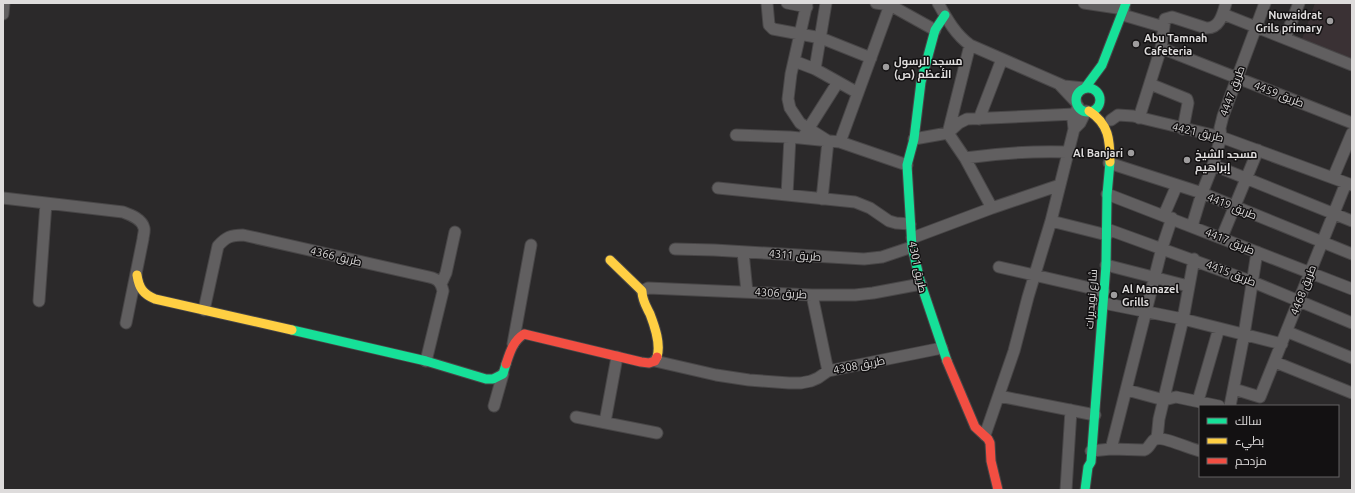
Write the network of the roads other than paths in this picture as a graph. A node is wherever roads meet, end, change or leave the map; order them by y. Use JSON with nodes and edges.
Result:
{"nodes":[{"id":1,"x":4,"y":3,"type":"edge"},
{"id":2,"x":767,"y":3,"type":"edge"},
{"id":3,"x":787,"y":3,"type":"edge"},
{"id":4,"x":826,"y":3,"type":"edge"},
{"id":5,"x":876,"y":3,"type":"edge"},
{"id":6,"x":938,"y":3,"type":"edge"},
{"id":7,"x":1084,"y":3,"type":"edge"},
{"id":8,"x":1226,"y":3,"type":"edge"},
{"id":9,"x":1265,"y":3,"type":"edge"},
{"id":10,"x":1299,"y":3,"type":"edge"},
{"id":11,"x":892,"y":4,"type":"edge"},
{"id":12,"x":807,"y":5,"type":"edge"},
{"id":13,"x":1124,"y":9,"type":"edge"},
{"id":14,"x":3,"y":14,"type":"edge"},
{"id":15,"x":1222,"y":14,"type":"junction"},
{"id":16,"x":945,"y":15,"type":"junction"},
{"id":17,"x":1255,"y":26,"type":"junction"},
{"id":18,"x":1164,"y":28,"type":"junction"},
{"id":19,"x":936,"y":30,"type":"junction"},
{"id":20,"x":801,"y":34,"type":"junction"},
{"id":21,"x":821,"y":38,"type":"junction"},
{"id":22,"x":1285,"y":38,"type":"junction"},
{"id":23,"x":970,"y":45,"type":"junction"},
{"id":24,"x":1160,"y":48,"type":"junction"},
{"id":25,"x":871,"y":58,"type":"junction"},
{"id":26,"x":1002,"y":58,"type":"junction"},
{"id":27,"x":794,"y":61,"type":"junction"},
{"id":28,"x":1102,"y":65,"type":"junction"},
{"id":29,"x":1352,"y":65,"type":"edge"},
{"id":30,"x":815,"y":69,"type":"junction"},
{"id":31,"x":1238,"y":77,"type":"junction"},
{"id":32,"x":838,"y":82,"type":"junction"},
{"id":33,"x":1058,"y":83,"type":"junction"},
{"id":34,"x":1150,"y":84,"type":"junction"},
{"id":35,"x":1084,"y":88,"type":"junction"},
{"id":36,"x":858,"y":94,"type":"junction"},
{"id":37,"x":1099,"y":98,"type":"junction"},
{"id":38,"x":1081,"y":109,"type":"junction"},
{"id":39,"x":1139,"y":118,"type":"junction"},
{"id":40,"x":979,"y":119,"type":"junction"},
{"id":41,"x":1111,"y":120,"type":"junction"},
{"id":42,"x":1352,"y":123,"type":"edge"},
{"id":43,"x":1183,"y":129,"type":"junction"},
{"id":44,"x":948,"y":133,"type":"junction"},
{"id":45,"x":1352,"y":133,"type":"edge"},
{"id":46,"x":806,"y":134,"type":"junction"},
{"id":47,"x":736,"y":135,"type":"dead end"},
{"id":48,"x":790,"y":137,"type":"junction"},
{"id":49,"x":1108,"y":137,"type":"junction"},
{"id":50,"x":1221,"y":137,"type":"junction"},
{"id":51,"x":914,"y":139,"type":"junction"},
{"id":52,"x":828,"y":141,"type":"junction"},
{"id":53,"x":840,"y":142,"type":"junction"},
{"id":54,"x":1258,"y":150,"type":"junction"},
{"id":55,"x":1068,"y":152,"type":"junction"},
{"id":56,"x":965,"y":158,"type":"junction"},
{"id":57,"x":1109,"y":163,"type":"junction"},
{"id":58,"x":907,"y":165,"type":"junction"},
{"id":59,"x":1214,"y":165,"type":"junction"},
{"id":60,"x":1333,"y":178,"type":"junction"},
{"id":61,"x":1245,"y":179,"type":"junction"},
{"id":62,"x":1349,"y":184,"type":"edge"},
{"id":63,"x":1060,"y":185,"type":"junction"},
{"id":64,"x":1177,"y":185,"type":"junction"},
{"id":65,"x":718,"y":188,"type":"dead end"},
{"id":66,"x":1202,"y":193,"type":"junction"},
{"id":67,"x":1107,"y":194,"type":"junction"},
{"id":68,"x":787,"y":195,"type":"junction"},
{"id":69,"x":3,"y":198,"type":"edge"},
{"id":70,"x":822,"y":199,"type":"junction"},
{"id":71,"x":46,"y":203,"type":"junction"},
{"id":72,"x":1234,"y":207,"type":"junction"},
{"id":73,"x":992,"y":208,"type":"junction"},
{"id":74,"x":1334,"y":214,"type":"junction"},
{"id":75,"x":1168,"y":217,"type":"junction"},
{"id":76,"x":1051,"y":221,"type":"junction"},
{"id":77,"x":1352,"y":221,"type":"edge"},
{"id":78,"x":910,"y":224,"type":"junction"},
{"id":79,"x":1192,"y":226,"type":"junction"},
{"id":80,"x":455,"y":232,"type":"dead end"},
{"id":81,"x":1107,"y":232,"type":"junction"},
{"id":82,"x":1222,"y":237,"type":"junction"},
{"id":83,"x":912,"y":242,"type":"junction"},
{"id":84,"x":1322,"y":242,"type":"junction"},
{"id":85,"x":531,"y":245,"type":"dead end"},
{"id":86,"x":1162,"y":248,"type":"junction"},
{"id":87,"x":675,"y":249,"type":"dead end"},
{"id":88,"x":743,"y":252,"type":"junction"},
{"id":89,"x":1257,"y":252,"type":"junction"},
{"id":90,"x":1352,"y":254,"type":"edge"},
{"id":91,"x":1194,"y":259,"type":"junction"},
{"id":92,"x":610,"y":260,"type":"dead end"},
{"id":93,"x":1106,"y":265,"type":"junction"},
{"id":94,"x":999,"y":268,"type":"dead end"},
{"id":95,"x":1309,"y":272,"type":"junction"},
{"id":96,"x":137,"y":275,"type":"junction"},
{"id":97,"x":1035,"y":275,"type":"junction"},
{"id":98,"x":1155,"y":277,"type":"junction"},
{"id":99,"x":1253,"y":282,"type":"junction"},
{"id":100,"x":441,"y":284,"type":"junction"},
{"id":101,"x":921,"y":284,"type":"junction"},
{"id":102,"x":1188,"y":286,"type":"junction"},
{"id":103,"x":1352,"y":289,"type":"edge"},
{"id":104,"x":642,"y":291,"type":"junction"},
{"id":105,"x":747,"y":292,"type":"junction"},
{"id":106,"x":812,"y":295,"type":"junction"},
{"id":107,"x":1103,"y":298,"type":"junction"},
{"id":108,"x":1299,"y":300,"type":"junction"},
{"id":109,"x":39,"y":301,"type":"dead end"},
{"id":110,"x":204,"y":310,"type":"junction"},
{"id":111,"x":1147,"y":312,"type":"junction"},
{"id":112,"x":1183,"y":319,"type":"junction"},
{"id":113,"x":1352,"y":323,"type":"edge"},
{"id":114,"x":126,"y":324,"type":"dead end"},
{"id":115,"x":1218,"y":328,"type":"junction"},
{"id":116,"x":1288,"y":332,"type":"junction"},
{"id":117,"x":1244,"y":335,"type":"junction"},
{"id":118,"x":513,"y":344,"type":"junction"},
{"id":119,"x":1282,"y":344,"type":"junction"},
{"id":120,"x":942,"y":348,"type":"junction"},
{"id":121,"x":617,"y":357,"type":"junction"},
{"id":122,"x":1352,"y":358,"type":"edge"},
{"id":123,"x":426,"y":361,"type":"junction"},
{"id":124,"x":655,"y":361,"type":"junction"},
{"id":125,"x":1275,"y":362,"type":"junction"},
{"id":126,"x":828,"y":371,"type":"junction"},
{"id":127,"x":503,"y":374,"type":"junction"},
{"id":128,"x":1234,"y":389,"type":"junction"},
{"id":129,"x":1127,"y":390,"type":"junction"},
{"id":130,"x":1352,"y":393,"type":"edge"},
{"id":131,"x":998,"y":396,"type":"junction"},
{"id":132,"x":1164,"y":400,"type":"junction"},
{"id":133,"x":1198,"y":401,"type":"junction"},
{"id":134,"x":1215,"y":405,"type":"edge"},
{"id":135,"x":1230,"y":405,"type":"edge"},
{"id":136,"x":494,"y":406,"type":"dead end"},
{"id":137,"x":1071,"y":410,"type":"junction"},
{"id":138,"x":1095,"y":415,"type":"junction"},
{"id":139,"x":576,"y":417,"type":"dead end"},
{"id":140,"x":605,"y":422,"type":"junction"},
{"id":141,"x":657,"y":433,"type":"dead end"},
{"id":142,"x":985,"y":435,"type":"junction"},
{"id":143,"x":1157,"y":438,"type":"junction"},
{"id":144,"x":1111,"y":449,"type":"junction"},
{"id":145,"x":1091,"y":451,"type":"junction"},
{"id":146,"x":1199,"y":451,"type":"edge"},
{"id":147,"x":1091,"y":462,"type":"junction"},
{"id":148,"x":998,"y":490,"type":"edge"},
{"id":149,"x":1066,"y":490,"type":"edge"},
{"id":150,"x":1085,"y":490,"type":"edge"},
{"id":151,"x":1093,"y":490,"type":"edge"}],
"edges":[{"from":1,"to":14,"type":"street"},
{"from":2,"to":20,"type":"street"},
{"from":3,"to":12,"type":"street"},
{"from":4,"to":21,"type":"street"},
{"from":5,"to":11,"type":"street"},
{"from":6,"to":16,"type":"street"},
{"from":7,"to":13,"type":"street"},
{"from":8,"to":15,"type":"street"},
{"from":9,"to":17,"type":"street","name":"طريق 4447"},
{"from":10,"to":22,"type":"street"},
{"from":11,"to":19,"type":"street"},
{"from":11,"to":25,"type":"street"},
{"from":12,"to":20,"type":"street"},
{"from":13,"to":18,"type":"street"},
{"from":13,"to":28,"type":"street"},
{"from":15,"to":17,"type":"street"},
{"from":15,"to":18,"type":"street"},
{"from":16,"to":19,"type":"street","name":"طريق 4301"},
{"from":16,"to":23,"type":"street"},
{"from":17,"to":22,"type":"street"},
{"from":17,"to":31,"type":"street","name":"طريق 4447"},
{"from":18,"to":24,"type":"street"},
{"from":19,"to":51,"type":"street","name":"طريق 4301"},
{"from":20,"to":21,"type":"street"},
{"from":20,"to":27,"type":"street"},
{"from":21,"to":25,"type":"street"},
{"from":21,"to":30,"type":"street"},
{"from":22,"to":29,"type":"street"},
{"from":23,"to":26,"type":"street"},
{"from":23,"to":44,"type":"street"},
{"from":24,"to":31,"type":"street","name":"طريق 4459"},
{"from":24,"to":34,"type":"street"},
{"from":25,"to":36,"type":"street"},
{"from":26,"to":33,"type":"street"},
{"from":26,"to":40,"type":"street"},
{"from":27,"to":30,"type":"street"},
{"from":27,"to":46,"type":"street"},
{"from":28,"to":35,"type":"street"},
{"from":28,"to":37,"type":"street"},
{"from":30,"to":32,"type":"street"},
{"from":31,"to":42,"type":"street","name":"طريق 4459"},
{"from":31,"to":50,"type":"street","name":"طريق 4447"},
{"from":32,"to":36,"type":"street"},
{"from":32,"to":46,"type":"street"},
{"from":33,"to":35,"type":"street"},
{"from":33,"to":38,"type":"street"},
{"from":34,"to":39,"type":"street"},
{"from":34,"to":43,"type":"street"},
{"from":35,"to":37,"type":"street"},
{"from":35,"to":38,"type":"street"},
{"from":36,"to":53,"type":"street"},
{"from":37,"to":38,"type":"street"},
{"from":37,"to":41,"type":"street"},
{"from":38,"to":40,"type":"street"},
{"from":38,"to":49,"type":"street","name":"شارع نويديرات"},
{"from":38,"to":55,"type":"street"},
{"from":39,"to":41,"type":"street","name":"طريق 4421"},
{"from":39,"to":43,"type":"street","name":"طريق 4421"},
{"from":40,"to":44,"type":"street"},
{"from":41,"to":49,"type":"street","name":"شارع نويديرات"},
{"from":43,"to":50,"type":"street","name":"طريق 4421"},
{"from":44,"to":51,"type":"street"},
{"from":44,"to":56,"type":"street"},
{"from":45,"to":60,"type":"street"},
{"from":46,"to":48,"type":"street"},
{"from":46,"to":52,"type":"street"},
{"from":47,"to":48,"type":"street"},
{"from":48,"to":68,"type":"street"},
{"from":49,"to":57,"type":"street","name":"شارع نويديرات"},
{"from":50,"to":54,"type":"street","name":"طريق 4421"},
{"from":50,"to":59,"type":"street","name":"طريق 4447"},
{"from":51,"to":58,"type":"street","name":"طريق 4301"},
{"from":52,"to":53,"type":"street"},
{"from":52,"to":70,"type":"street"},
{"from":53,"to":58,"type":"street"},
{"from":54,"to":60,"type":"street","name":"طريق 4421"},
{"from":54,"to":61,"type":"street"},
{"from":55,"to":56,"type":"street"},
{"from":55,"to":63,"type":"street"},
{"from":56,"to":73,"type":"street"},
{"from":57,"to":64,"type":"street","name":"طريق 4419"},
{"from":57,"to":67,"type":"street","name":"شارع نويديرات"},
{"from":58,"to":78,"type":"street","name":"طريق 4301"},
{"from":59,"to":61,"type":"street"},
{"from":59,"to":66,"type":"street","name":"طريق 4447"},
{"from":60,"to":62,"type":"street","name":"طريق 4421"},
{"from":61,"to":72,"type":"street"},
{"from":61,"to":74,"type":"street"},
{"from":62,"to":74,"type":"street","name":"طريق 4468"},
{"from":63,"to":73,"type":"street","name":"طريق 4311"},
{"from":63,"to":76,"type":"street"},
{"from":64,"to":66,"type":"street","name":"طريق 4419"},
{"from":64,"to":75,"type":"street"},
{"from":65,"to":68,"type":"street"},
{"from":66,"to":72,"type":"street","name":"طريق 4419"},
{"from":66,"to":79,"type":"street","name":"طريق 4447"},
{"from":67,"to":75,"type":"street","name":"طريق 4417"},
{"from":67,"to":81,"type":"street","name":"شارع نويديرات"},
{"from":68,"to":70,"type":"street"},
{"from":69,"to":71,"type":"street"},
{"from":70,"to":78,"type":"street"},
{"from":71,"to":96,"type":"street"},
{"from":71,"to":109,"type":"street"},
{"from":72,"to":82,"type":"street"},
{"from":72,"to":84,"type":"street","name":"طريق 4419"},
{"from":73,"to":83,"type":"street","name":"طريق 4311"},
{"from":74,"to":77,"type":"street"},
{"from":74,"to":84,"type":"street","name":"طريق 4468"},
{"from":75,"to":79,"type":"street","name":"طريق 4417"},
{"from":75,"to":86,"type":"street"},
{"from":76,"to":81,"type":"street","name":"طريق 4415"},
{"from":76,"to":97,"type":"street"},
{"from":78,"to":83,"type":"street","name":"طريق 4301"},
{"from":79,"to":82,"type":"street","name":"طريق 4417"},
{"from":80,"to":100,"type":"street"},
{"from":81,"to":86,"type":"street","name":"طريق 4415"},
{"from":81,"to":93,"type":"street","name":"شارع نويديرات"},
{"from":82,"to":89,"type":"street","name":"طريق 4417"},
{"from":83,"to":88,"type":"street","name":"طريق 4311"},
{"from":83,"to":101,"type":"street","name":"طريق 4301"},
{"from":84,"to":90,"type":"street","name":"طريق 4419"},
{"from":84,"to":95,"type":"street","name":"طريق 4468"},
{"from":85,"to":118,"type":"street"},
{"from":86,"to":91,"type":"street","name":"طريق 4415"},
{"from":86,"to":98,"type":"street"},
{"from":87,"to":88,"type":"street","name":"طريق 4311"},
{"from":88,"to":105,"type":"street"},
{"from":89,"to":95,"type":"street","name":"طريق 4417"},
{"from":89,"to":99,"type":"street"},
{"from":91,"to":99,"type":"street","name":"طريق 4415"},
{"from":91,"to":102,"type":"street"},
{"from":92,"to":104,"type":"street"},
{"from":93,"to":98,"type":"street"},
{"from":93,"to":107,"type":"street","name":"شارع نويديرات"},
{"from":94,"to":97,"type":"street"},
{"from":95,"to":103,"type":"street","name":"طريق 4417"},
{"from":95,"to":108,"type":"street","name":"طريق 4468"},
{"from":96,"to":110,"type":"street"},
{"from":96,"to":114,"type":"street"},
{"from":97,"to":107,"type":"street"},
{"from":97,"to":131,"type":"street"},
{"from":98,"to":102,"type":"street"},
{"from":98,"to":111,"type":"street"},
{"from":99,"to":108,"type":"street","name":"طريق 4415"},
{"from":99,"to":117,"type":"street"},
{"from":100,"to":110,"type":"street","name":"طريق 4366"},
{"from":100,"to":123,"type":"street"},
{"from":101,"to":106,"type":"street","name":"طريق 4306"},
{"from":101,"to":120,"type":"street","name":"طريق 4301"},
{"from":102,"to":112,"type":"street"},
{"from":104,"to":105,"type":"street","name":"طريق 4306"},
{"from":104,"to":124,"type":"street"},
{"from":105,"to":106,"type":"street","name":"طريق 4306"},
{"from":106,"to":126,"type":"street","name":"طريق 4308"},
{"from":107,"to":111,"type":"street"},
{"from":107,"to":138,"type":"street","name":"شارع نويديرات"},
{"from":108,"to":113,"type":"street","name":"طريق 4415"},
{"from":108,"to":116,"type":"street","name":"طريق 4468"},
{"from":110,"to":123,"type":"street"},
{"from":111,"to":112,"type":"street"},
{"from":111,"to":129,"type":"street"},
{"from":112,"to":115,"type":"street"},
{"from":112,"to":132,"type":"street"},
{"from":115,"to":117,"type":"street"},
{"from":115,"to":133,"type":"street"},
{"from":116,"to":119,"type":"street","name":"طريق 4468"},
{"from":116,"to":122,"type":"street"},
{"from":117,"to":119,"type":"street"},
{"from":117,"to":128,"type":"street"},
{"from":118,"to":121,"type":"street"},
{"from":118,"to":127,"type":"street"},
{"from":119,"to":125,"type":"street","name":"طريق 4468"},
{"from":120,"to":126,"type":"street","name":"طريق 4308"},
{"from":120,"to":142,"type":"street","name":"طريق 4301"},
{"from":121,"to":124,"type":"street"},
{"from":121,"to":140,"type":"street"},
{"from":123,"to":127,"type":"street"},
{"from":124,"to":126,"type":"street"},
{"from":125,"to":128,"type":"street","name":"طريق 4468"},
{"from":125,"to":130,"type":"street"},
{"from":127,"to":136,"type":"street"},
{"from":128,"to":135,"type":"street"},
{"from":129,"to":132,"type":"street"},
{"from":129,"to":144,"type":"street"},
{"from":131,"to":137,"type":"street"},
{"from":131,"to":142,"type":"street"},
{"from":132,"to":133,"type":"street"},
{"from":132,"to":143,"type":"street"},
{"from":133,"to":134,"type":"street"},
{"from":137,"to":138,"type":"street"},
{"from":137,"to":149,"type":"street"},
{"from":138,"to":145,"type":"street","name":"شارع نويديرات"},
{"from":139,"to":140,"type":"street"},
{"from":140,"to":141,"type":"street"},
{"from":142,"to":148,"type":"street","name":"طريق 4301"},
{"from":143,"to":144,"type":"street"},
{"from":143,"to":146,"type":"street"},
{"from":144,"to":145,"type":"street"},
{"from":145,"to":147,"type":"street","name":"شارع نويديرات"},
{"from":147,"to":150,"type":"street","name":"شارع نويديرات"},
{"from":147,"to":151,"type":"street","name":"شارع نويديرات"}]}
